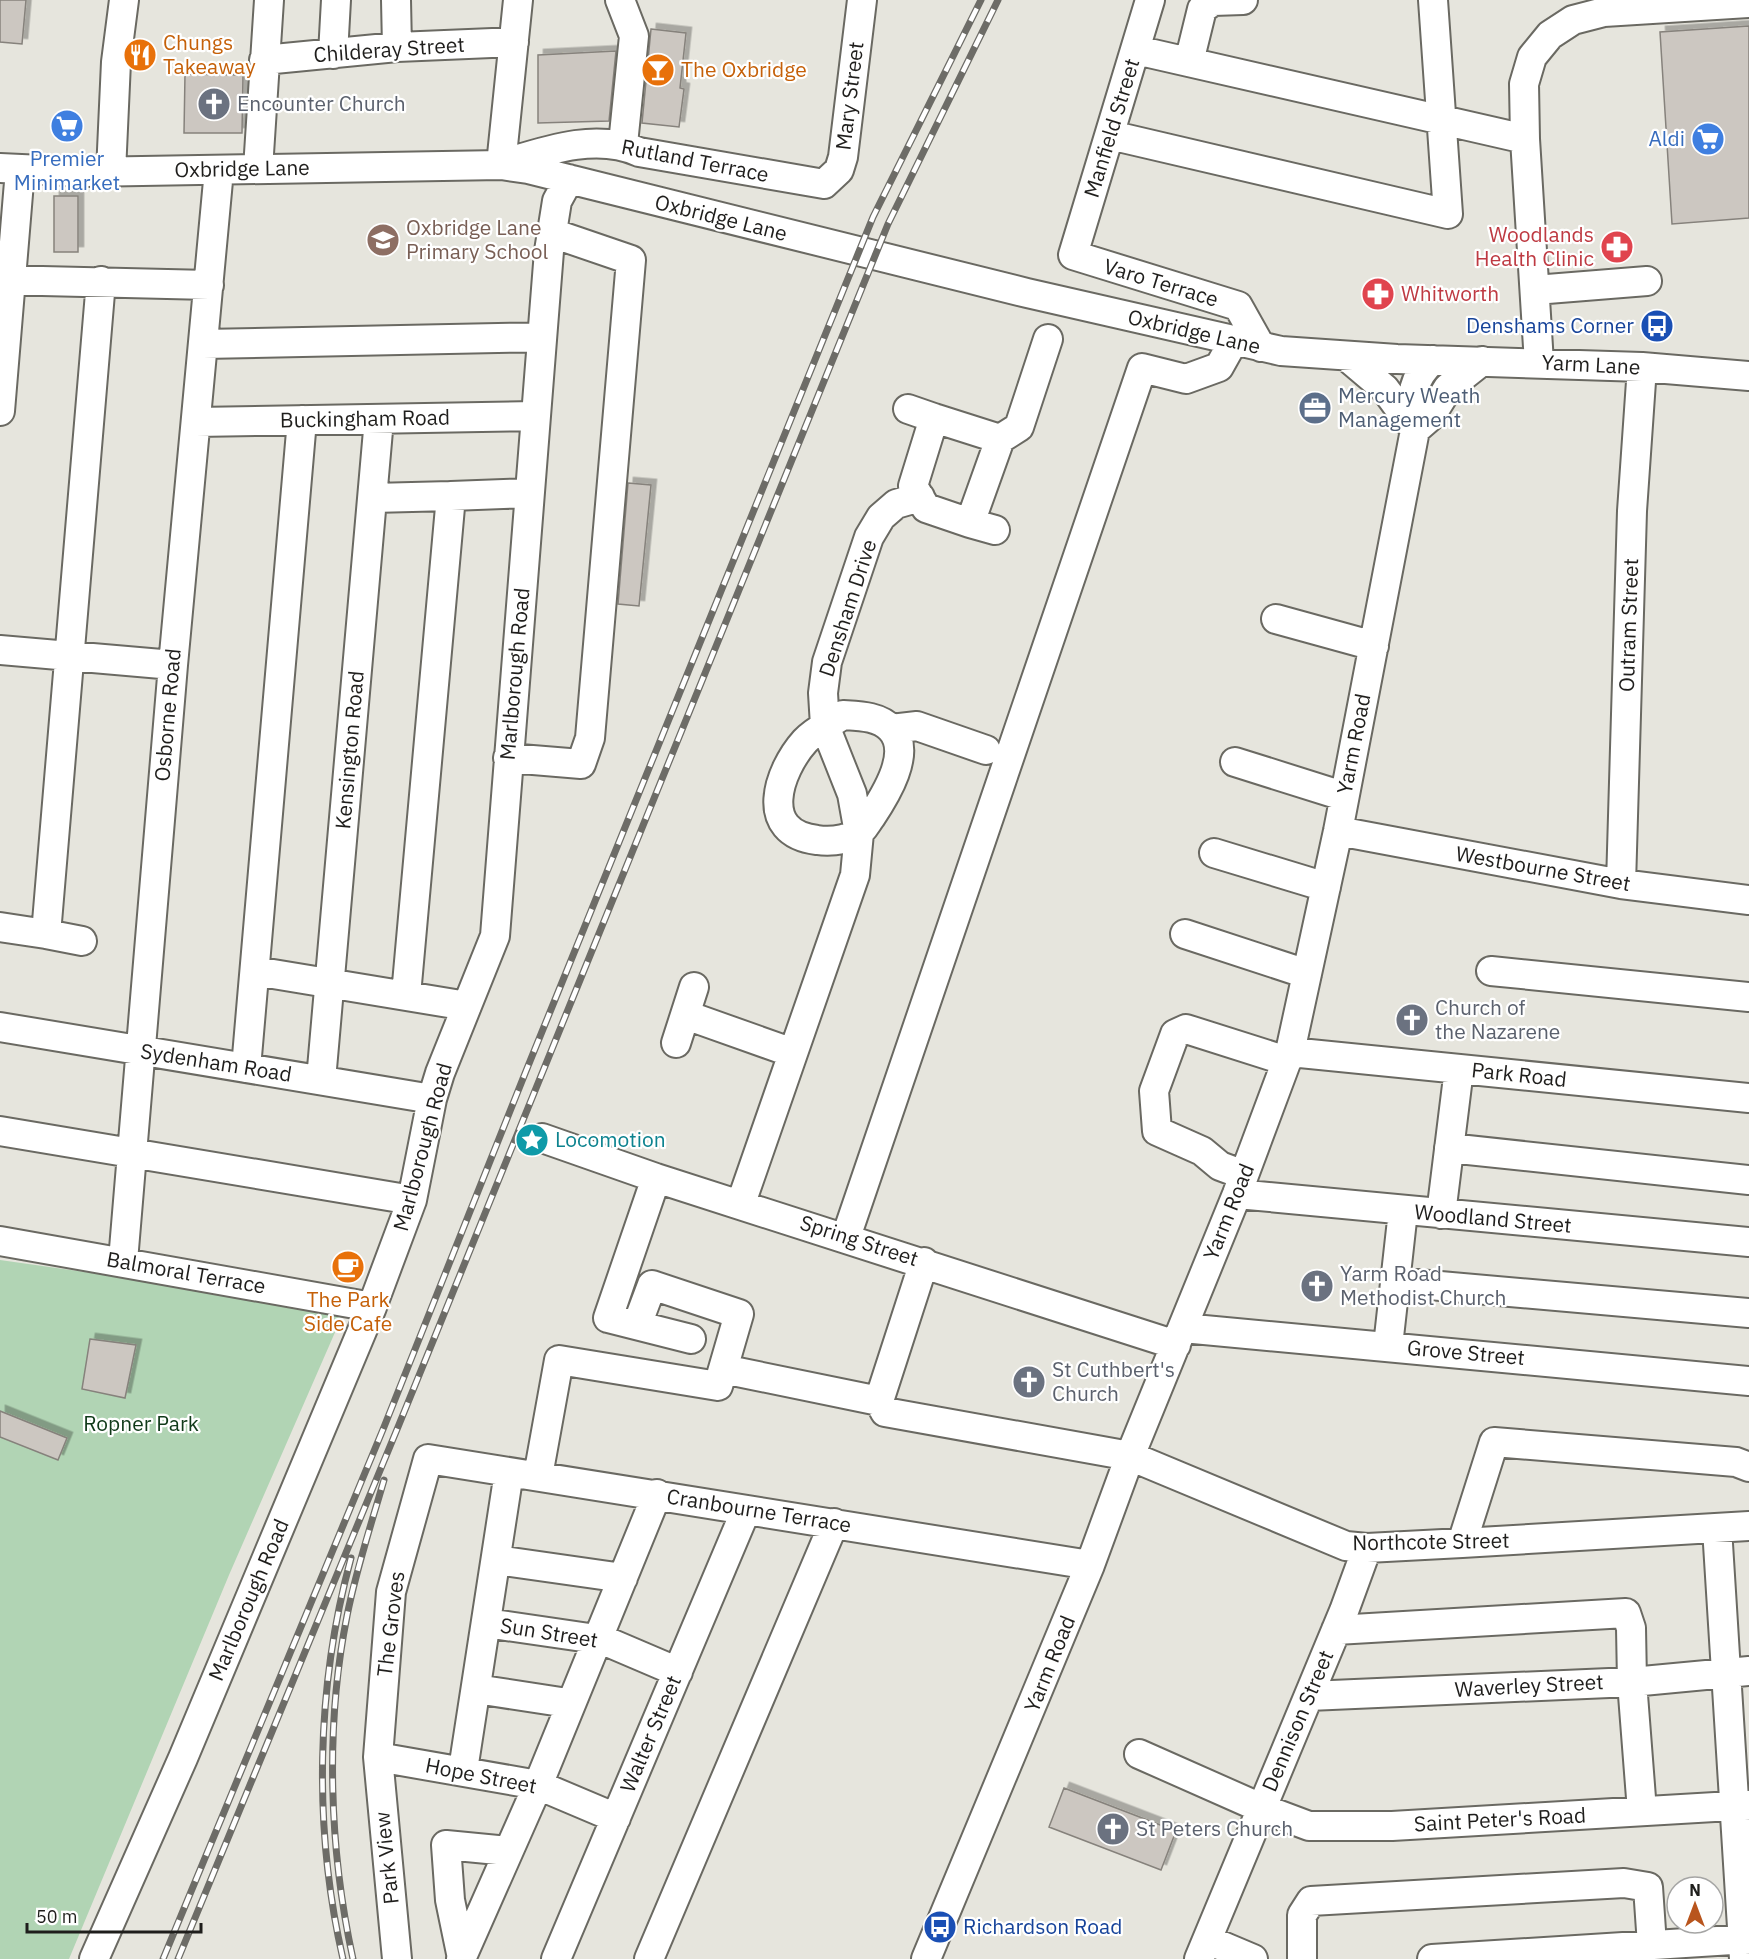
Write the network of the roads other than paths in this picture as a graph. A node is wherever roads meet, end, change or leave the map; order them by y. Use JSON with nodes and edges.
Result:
{"nodes":[{"id":1,"x":124,"y":0,"type":"edge"},
{"id":2,"x":269,"y":0,"type":"edge"},
{"id":3,"x":336,"y":0,"type":"edge"},
{"id":4,"x":396,"y":0,"type":"edge"},
{"id":5,"x":519,"y":0,"type":"edge"},
{"id":6,"x":620,"y":0,"type":"edge"},
{"id":7,"x":861,"y":0,"type":"edge"},
{"id":8,"x":1150,"y":0,"type":"edge"},
{"id":9,"x":1243,"y":0,"type":"edge"},
{"id":10,"x":1433,"y":0,"type":"edge"},
{"id":11,"x":1710,"y":3,"type":"edge"},
{"id":12,"x":1749,"y":3,"type":"edge"},
{"id":13,"x":1572,"y":10,"type":"edge"},
{"id":14,"x":514,"y":42,"type":"junction"},
{"id":15,"x":397,"y":47,"type":"junction"},
{"id":16,"x":1136,"y":50,"type":"junction"},
{"id":17,"x":333,"y":54,"type":"junction"},
{"id":18,"x":264,"y":60,"type":"junction"},
{"id":19,"x":1202,"y":65,"type":"junction"},
{"id":20,"x":1434,"y":118,"type":"junction"},
{"id":21,"x":1110,"y":135,"type":"junction"},
{"id":22,"x":1525,"y":139,"type":"junction"},
{"id":23,"x":623,"y":144,"type":"junction"},
{"id":24,"x":501,"y":165,"type":"junction"},
{"id":25,"x":10,"y":169,"type":"edge"},
{"id":26,"x":258,"y":169,"type":"junction"},
{"id":27,"x":219,"y":170,"type":"junction"},
{"id":28,"x":111,"y":172,"type":"junction"},
{"id":29,"x":569,"y":179,"type":"junction"},
{"id":30,"x":824,"y":184,"type":"joint"},
{"id":31,"x":552,"y":233,"type":"junction"},
{"id":32,"x":1072,"y":255,"type":"joint"},
{"id":33,"x":6,"y":280,"type":"edge"},
{"id":34,"x":101,"y":281,"type":"junction"},
{"id":35,"x":1647,"y":281,"type":"dead end"},
{"id":36,"x":209,"y":285,"type":"junction"},
{"id":37,"x":1534,"y":290,"type":"junction"},
{"id":38,"x":542,"y":337,"type":"junction"},
{"id":39,"x":1048,"y":339,"type":"dead end"},
{"id":40,"x":1233,"y":342,"type":"junction"},
{"id":41,"x":203,"y":344,"type":"junction"},
{"id":42,"x":1262,"y":347,"type":"junction"},
{"id":43,"x":1346,"y":356,"type":"junction"},
{"id":44,"x":1433,"y":360,"type":"junction"},
{"id":45,"x":1482,"y":361,"type":"junction"},
{"id":46,"x":1539,"y":363,"type":"junction"},
{"id":47,"x":1642,"y":367,"type":"junction"},
{"id":48,"x":1749,"y":376,"type":"edge"},
{"id":49,"x":908,"y":409,"type":"dead end"},
{"id":50,"x":0,"y":411,"type":"edge"},
{"id":51,"x":534,"y":416,"type":"junction"},
{"id":52,"x":934,"y":418,"type":"junction"},
{"id":53,"x":380,"y":419,"type":"junction"},
{"id":54,"x":302,"y":420,"type":"junction"},
{"id":55,"x":196,"y":422,"type":"junction"},
{"id":56,"x":1415,"y":430,"type":"junction"},
{"id":57,"x":1000,"y":439,"type":"junction"},
{"id":58,"x":529,"y":493,"type":"junction"},
{"id":59,"x":451,"y":496,"type":"junction"},
{"id":60,"x":920,"y":497,"type":"junction"},
{"id":61,"x":373,"y":498,"type":"junction"},
{"id":62,"x":1276,"y":619,"type":"dead end"},
{"id":63,"x":1374,"y":646,"type":"junction"},
{"id":64,"x":0,"y":650,"type":"edge"},
{"id":65,"x":70,"y":656,"type":"junction"},
{"id":66,"x":172,"y":665,"type":"junction"},
{"id":67,"x":825,"y":726,"type":"junction"},
{"id":68,"x":891,"y":729,"type":"junction"},
{"id":69,"x":986,"y":750,"type":"dead end"},
{"id":70,"x":508,"y":758,"type":"junction"},
{"id":71,"x":1235,"y":762,"type":"dead end"},
{"id":72,"x":1343,"y":796,"type":"junction"},
{"id":73,"x":1338,"y":831,"type":"junction"},
{"id":74,"x":859,"y":834,"type":"junction"},
{"id":75,"x":1214,"y":853,"type":"dead end"},
{"id":76,"x":1621,"y":884,"type":"junction"},
{"id":77,"x":1326,"y":887,"type":"junction"},
{"id":78,"x":1749,"y":900,"type":"edge"},
{"id":79,"x":0,"y":927,"type":"edge"},
{"id":80,"x":46,"y":934,"type":"junction"},
{"id":81,"x":1185,"y":934,"type":"dead end"},
{"id":82,"x":82,"y":940,"type":"dead end"},
{"id":83,"x":255,"y":971,"type":"junction"},
{"id":84,"x":1491,"y":971,"type":"dead end"},
{"id":85,"x":1307,"y":974,"type":"junction"},
{"id":86,"x":330,"y":983,"type":"junction"},
{"id":87,"x":694,"y":987,"type":"dead end"},
{"id":88,"x":406,"y":995,"type":"junction"},
{"id":89,"x":1749,"y":997,"type":"edge"},
{"id":90,"x":467,"y":1006,"type":"junction"},
{"id":91,"x":686,"y":1016,"type":"junction"},
{"id":92,"x":0,"y":1027,"type":"edge"},
{"id":93,"x":676,"y":1043,"type":"dead end"},
{"id":94,"x":139,"y":1051,"type":"junction"},
{"id":95,"x":793,"y":1053,"type":"junction"},
{"id":96,"x":1288,"y":1057,"type":"junction"},
{"id":97,"x":246,"y":1068,"type":"junction"},
{"id":98,"x":1459,"y":1069,"type":"junction"},
{"id":99,"x":321,"y":1080,"type":"junction"},
{"id":100,"x":1749,"y":1098,"type":"edge"},
{"id":101,"x":432,"y":1099,"type":"junction"},
{"id":102,"x":0,"y":1131,"type":"edge"},
{"id":103,"x":542,"y":1138,"type":"dead end"},
{"id":104,"x":1449,"y":1148,"type":"junction"},
{"id":105,"x":132,"y":1153,"type":"junction"},
{"id":106,"x":656,"y":1178,"type":"junction"},
{"id":107,"x":1749,"y":1180,"type":"edge"},
{"id":108,"x":1241,"y":1185,"type":"junction"},
{"id":109,"x":412,"y":1200,"type":"junction"},
{"id":110,"x":741,"y":1203,"type":"junction"},
{"id":111,"x":1403,"y":1210,"type":"junction"},
{"id":112,"x":1440,"y":1214,"type":"junction"},
{"id":113,"x":846,"y":1237,"type":"junction"},
{"id":114,"x":0,"y":1241,"type":"edge"},
{"id":115,"x":1749,"y":1242,"type":"edge"},
{"id":116,"x":123,"y":1261,"type":"junction"},
{"id":117,"x":924,"y":1262,"type":"junction"},
{"id":118,"x":1395,"y":1282,"type":"junction"},
{"id":119,"x":372,"y":1307,"type":"junction"},
{"id":120,"x":1749,"y":1313,"type":"edge"},
{"id":121,"x":637,"y":1325,"type":"junction"},
{"id":122,"x":1179,"y":1336,"type":"junction"},
{"id":123,"x":691,"y":1339,"type":"dead end"},
{"id":124,"x":1388,"y":1346,"type":"junction"},
{"id":125,"x":723,"y":1369,"type":"junction"},
{"id":126,"x":1749,"y":1381,"type":"edge"},
{"id":127,"x":879,"y":1401,"type":"junction"},
{"id":128,"x":1130,"y":1456,"type":"junction"},
{"id":129,"x":428,"y":1459,"type":"joint"},
{"id":130,"x":1749,"y":1467,"type":"edge"},
{"id":131,"x":509,"y":1472,"type":"junction"},
{"id":132,"x":538,"y":1476,"type":"junction"},
{"id":133,"x":657,"y":1494,"type":"junction"},
{"id":134,"x":746,"y":1510,"type":"junction"},
{"id":135,"x":1749,"y":1521,"type":"edge"},
{"id":136,"x":834,"y":1523,"type":"junction"},
{"id":137,"x":1717,"y":1528,"type":"junction"},
{"id":138,"x":1462,"y":1544,"type":"junction"},
{"id":139,"x":1367,"y":1548,"type":"junction"},
{"id":140,"x":496,"y":1560,"type":"junction"},
{"id":141,"x":1090,"y":1565,"type":"junction"},
{"id":142,"x":623,"y":1578,"type":"junction"},
{"id":143,"x":486,"y":1623,"type":"junction"},
{"id":144,"x":1336,"y":1630,"type":"junction"},
{"id":145,"x":598,"y":1639,"type":"junction"},
{"id":146,"x":678,"y":1672,"type":"junction"},
{"id":147,"x":1738,"y":1673,"type":"edge"},
{"id":148,"x":1632,"y":1682,"type":"junction"},
{"id":149,"x":476,"y":1689,"type":"junction"},
{"id":150,"x":1309,"y":1696,"type":"junction"},
{"id":151,"x":570,"y":1707,"type":"junction"},
{"id":152,"x":1139,"y":1754,"type":"dead end"},
{"id":153,"x":378,"y":1757,"type":"junction"},
{"id":154,"x":463,"y":1770,"type":"junction"},
{"id":155,"x":538,"y":1785,"type":"junction"},
{"id":156,"x":1741,"y":1805,"type":"edge"},
{"id":157,"x":1261,"y":1808,"type":"junction"},
{"id":158,"x":1642,"y":1812,"type":"junction"},
{"id":159,"x":616,"y":1818,"type":"junction"},
{"id":160,"x":508,"y":1851,"type":"junction"},
{"id":161,"x":1652,"y":1945,"type":"junction"},
{"id":162,"x":1745,"y":1946,"type":"edge"},
{"id":163,"x":1204,"y":1949,"type":"edge"},
{"id":164,"x":94,"y":1959,"type":"edge"},
{"id":165,"x":397,"y":1959,"type":"edge"},
{"id":166,"x":462,"y":1959,"type":"edge"},
{"id":167,"x":556,"y":1959,"type":"edge"},
{"id":168,"x":650,"y":1959,"type":"edge"},
{"id":169,"x":926,"y":1959,"type":"edge"},
{"id":170,"x":1253,"y":1959,"type":"edge"},
{"id":171,"x":1302,"y":1959,"type":"edge"},
{"id":172,"x":1432,"y":1959,"type":"edge"}],
"edges":[{"from":1,"to":28,"type":"street"},
{"from":2,"to":18,"type":"street"},
{"from":3,"to":17,"type":"street"},
{"from":4,"to":15,"type":"street"},
{"from":5,"to":14,"type":"street"},
{"from":6,"to":23,"type":"street"},
{"from":7,"to":30,"type":"street","name":"Mary Street"},
{"from":8,"to":16,"type":"street","name":"Manfield Street"},
{"from":9,"to":19,"type":"street"},
{"from":10,"to":20,"type":"street"},
{"from":11,"to":12,"type":"street"},
{"from":11,"to":13,"type":"street"},
{"from":13,"to":22,"type":"street"},
{"from":14,"to":15,"type":"street","name":"Childeray Street"},
{"from":14,"to":24,"type":"street"},
{"from":15,"to":17,"type":"street","name":"Childeray Street"},
{"from":16,"to":19,"type":"street"},
{"from":16,"to":21,"type":"street","name":"Manfield Street"},
{"from":17,"to":18,"type":"street","name":"Childeray Street"},
{"from":18,"to":26,"type":"street"},
{"from":19,"to":20,"type":"street"},
{"from":20,"to":21,"type":"street"},
{"from":20,"to":22,"type":"street"},
{"from":21,"to":32,"type":"street","name":"Manfield Street"},
{"from":22,"to":37,"type":"street"},
{"from":23,"to":24,"type":"street","name":"Rutland Terrace"},
{"from":23,"to":30,"type":"street","name":"Rutland Terrace"},
{"from":24,"to":26,"type":"street","name":"Oxbridge Lane"},
{"from":24,"to":29,"type":"street","name":"Oxbridge Lane"},
{"from":25,"to":28,"type":"street","name":"Oxbridge Lane"},
{"from":25,"to":33,"type":"street"},
{"from":26,"to":27,"type":"street","name":"Oxbridge Lane"},
{"from":27,"to":28,"type":"street","name":"Oxbridge Lane"},
{"from":27,"to":36,"type":"street","name":"Osborne Road"},
{"from":29,"to":31,"type":"street","name":"Marlborough Road"},
{"from":29,"to":40,"type":"street","name":"Oxbridge Lane"},
{"from":31,"to":38,"type":"street","name":"Marlborough Road"},
{"from":31,"to":70,"type":"street"},
{"from":32,"to":42,"type":"street","name":"Varo Terrace"},
{"from":33,"to":34,"type":"street"},
{"from":33,"to":50,"type":"street"},
{"from":34,"to":36,"type":"street"},
{"from":34,"to":65,"type":"street"},
{"from":35,"to":37,"type":"street"},
{"from":36,"to":41,"type":"street","name":"Osborne Road"},
{"from":37,"to":46,"type":"street"},
{"from":38,"to":41,"type":"street"},
{"from":38,"to":51,"type":"street","name":"Marlborough Road"},
{"from":39,"to":57,"type":"street"},
{"from":40,"to":42,"type":"street","name":"Oxbridge Lane"},
{"from":40,"to":113,"type":"street"},
{"from":41,"to":55,"type":"street","name":"Osborne Road"},
{"from":42,"to":43,"type":"street","name":"Oxbridge Lane"},
{"from":43,"to":44,"type":"street","name":"Oxbridge Lane"},
{"from":43,"to":56,"type":"street"},
{"from":44,"to":45,"type":"street","name":"Yarm Lane"},
{"from":44,"to":56,"type":"street","name":"Yarm Road"},
{"from":45,"to":46,"type":"street","name":"Yarm Lane"},
{"from":45,"to":56,"type":"street"},
{"from":46,"to":47,"type":"street","name":"Yarm Lane"},
{"from":47,"to":48,"type":"street","name":"Yarm Lane"},
{"from":47,"to":76,"type":"street","name":"Outram Street"},
{"from":49,"to":52,"type":"street"},
{"from":51,"to":53,"type":"street","name":"Buckingham Road"},
{"from":51,"to":58,"type":"street","name":"Marlborough Road"},
{"from":52,"to":57,"type":"street"},
{"from":52,"to":60,"type":"street"},
{"from":53,"to":54,"type":"street","name":"Buckingham Road"},
{"from":53,"to":61,"type":"street","name":"Kensington Road"},
{"from":54,"to":55,"type":"street","name":"Buckingham Road"},
{"from":54,"to":83,"type":"street"},
{"from":55,"to":66,"type":"street","name":"Osborne Road"},
{"from":56,"to":63,"type":"street","name":"Yarm Road"},
{"from":57,"to":60,"type":"street"},
{"from":58,"to":59,"type":"street"},
{"from":58,"to":70,"type":"street","name":"Marlborough Road"},
{"from":59,"to":61,"type":"street"},
{"from":59,"to":88,"type":"street"},
{"from":60,"to":67,"type":"street","name":"Densham Drive"},
{"from":61,"to":86,"type":"street","name":"Kensington Road"},
{"from":62,"to":63,"type":"street"},
{"from":63,"to":72,"type":"street","name":"Yarm Road"},
{"from":64,"to":65,"type":"street"},
{"from":65,"to":66,"type":"street"},
{"from":65,"to":80,"type":"street"},
{"from":66,"to":94,"type":"street","name":"Osborne Road"},
{"from":67,"to":68,"type":"street"},
{"from":67,"to":74,"type":"street","name":"Densham Drive"},
{"from":67,"to":74,"type":"street"},
{"from":68,"to":69,"type":"street"},
{"from":68,"to":74,"type":"street"},
{"from":70,"to":90,"type":"street","name":"Marlborough Road"},
{"from":71,"to":72,"type":"street"},
{"from":72,"to":73,"type":"street","name":"Yarm Road"},
{"from":73,"to":76,"type":"street","name":"Westbourne Street"},
{"from":73,"to":77,"type":"street","name":"Yarm Road"},
{"from":74,"to":95,"type":"street","name":"Densham Drive"},
{"from":75,"to":77,"type":"street"},
{"from":76,"to":78,"type":"street","name":"Westbourne Street"},
{"from":77,"to":85,"type":"street","name":"Yarm Road"},
{"from":79,"to":80,"type":"street"},
{"from":80,"to":82,"type":"street"},
{"from":81,"to":85,"type":"street"},
{"from":83,"to":86,"type":"street"},
{"from":83,"to":97,"type":"street"},
{"from":84,"to":89,"type":"street"},
{"from":85,"to":96,"type":"street","name":"Yarm Road"},
{"from":86,"to":88,"type":"street"},
{"from":86,"to":99,"type":"street","name":"Kensington Road"},
{"from":87,"to":91,"type":"street"},
{"from":88,"to":90,"type":"street"},
{"from":90,"to":101,"type":"street","name":"Marlborough Road"},
{"from":91,"to":93,"type":"street"},
{"from":91,"to":95,"type":"street"},
{"from":92,"to":94,"type":"street","name":"Sydenham Road"},
{"from":94,"to":97,"type":"street","name":"Sydenham Road"},
{"from":94,"to":105,"type":"street","name":"Osborne Road"},
{"from":95,"to":110,"type":"street","name":"Densham Drive"},
{"from":96,"to":98,"type":"street","name":"Park Road"},
{"from":96,"to":108,"type":"street","name":"Yarm Road"},
{"from":96,"to":108,"type":"street","name":"Park Road"},
{"from":97,"to":99,"type":"street","name":"Sydenham Road"},
{"from":98,"to":100,"type":"street","name":"Park Road"},
{"from":98,"to":104,"type":"street"},
{"from":99,"to":101,"type":"street","name":"Sydenham Road"},
{"from":101,"to":109,"type":"street","name":"Marlborough Road"},
{"from":102,"to":105,"type":"street"},
{"from":103,"to":106,"type":"street","name":"Spring Street"},
{"from":104,"to":107,"type":"street"},
{"from":104,"to":112,"type":"street"},
{"from":105,"to":109,"type":"street"},
{"from":105,"to":116,"type":"street","name":"Osborne Road"},
{"from":106,"to":110,"type":"street","name":"Spring Street"},
{"from":106,"to":121,"type":"street"},
{"from":108,"to":111,"type":"street","name":"Woodland Street"},
{"from":108,"to":122,"type":"street","name":"Yarm Road"},
{"from":109,"to":119,"type":"street","name":"Marlborough Road"},
{"from":110,"to":113,"type":"street","name":"Spring Street"},
{"from":111,"to":112,"type":"street","name":"Woodland Street"},
{"from":111,"to":118,"type":"street"},
{"from":112,"to":115,"type":"street","name":"Woodland Street"},
{"from":113,"to":117,"type":"street","name":"Spring Street"},
{"from":114,"to":116,"type":"street","name":"Balmoral Terrace"},
{"from":116,"to":119,"type":"street","name":"Balmoral Terrace"},
{"from":117,"to":122,"type":"street","name":"Spring Street"},
{"from":117,"to":127,"type":"street"},
{"from":118,"to":120,"type":"street"},
{"from":118,"to":124,"type":"street"},
{"from":119,"to":164,"type":"street","name":"Marlborough Road"},
{"from":121,"to":123,"type":"street"},
{"from":121,"to":125,"type":"street"},
{"from":122,"to":124,"type":"street","name":"Grove Street"},
{"from":122,"to":128,"type":"street","name":"Yarm Road"},
{"from":124,"to":126,"type":"street","name":"Grove Street"},
{"from":125,"to":127,"type":"street"},
{"from":125,"to":132,"type":"street"},
{"from":127,"to":128,"type":"street","name":"Northcote Street"},
{"from":128,"to":139,"type":"street","name":"Northcote Street"},
{"from":128,"to":141,"type":"street","name":"Yarm Road"},
{"from":129,"to":131,"type":"street","name":"Cranbourne Terrace"},
{"from":129,"to":153,"type":"street","name":"The Groves"},
{"from":130,"to":138,"type":"street"},
{"from":131,"to":132,"type":"street","name":"Cranbourne Terrace"},
{"from":131,"to":140,"type":"street"},
{"from":132,"to":133,"type":"street","name":"Cranbourne Terrace"},
{"from":133,"to":134,"type":"street","name":"Cranbourne Terrace"},
{"from":133,"to":142,"type":"street"},
{"from":134,"to":136,"type":"street","name":"Cranbourne Terrace"},
{"from":134,"to":146,"type":"street","name":"Walter Street"},
{"from":135,"to":137,"type":"street","name":"Northcote Street"},
{"from":136,"to":141,"type":"street","name":"Cranbourne Terrace"},
{"from":136,"to":168,"type":"street"},
{"from":137,"to":138,"type":"street","name":"Northcote Street"},
{"from":137,"to":147,"type":"street"},
{"from":138,"to":139,"type":"street","name":"Northcote Street"},
{"from":139,"to":144,"type":"street","name":"Dennison Street"},
{"from":140,"to":142,"type":"street"},
{"from":140,"to":143,"type":"street"},
{"from":141,"to":169,"type":"street","name":"Yarm Road"},
{"from":142,"to":145,"type":"street"},
{"from":143,"to":145,"type":"street","name":"Sun Street"},
{"from":143,"to":149,"type":"street"},
{"from":144,"to":148,"type":"street"},
{"from":144,"to":150,"type":"street","name":"Dennison Street"},
{"from":145,"to":146,"type":"street","name":"Sun Street"},
{"from":145,"to":151,"type":"street"},
{"from":146,"to":159,"type":"street","name":"Walter Street"},
{"from":147,"to":148,"type":"street","name":"Waverley Street"},
{"from":147,"to":156,"type":"street"},
{"from":148,"to":150,"type":"street","name":"Waverley Street"},
{"from":148,"to":158,"type":"street"},
{"from":149,"to":151,"type":"street"},
{"from":149,"to":154,"type":"street"},
{"from":150,"to":157,"type":"street","name":"Dennison Street"},
{"from":151,"to":155,"type":"street"},
{"from":152,"to":157,"type":"street","name":"Saint Peter's Road"},
{"from":153,"to":154,"type":"street","name":"Hope Street"},
{"from":153,"to":165,"type":"street","name":"Park View"},
{"from":154,"to":155,"type":"street","name":"Hope Street"},
{"from":155,"to":159,"type":"street","name":"Hope Street"},
{"from":155,"to":160,"type":"street"},
{"from":156,"to":158,"type":"street","name":"Saint Peter's Road"},
{"from":156,"to":162,"type":"street"},
{"from":157,"to":158,"type":"street","name":"Saint Peter's Road"},
{"from":157,"to":163,"type":"street","name":"Dennison Street"},
{"from":159,"to":167,"type":"street","name":"Walter Street"},
{"from":160,"to":166,"type":"street"},
{"from":160,"to":166,"type":"street"},
{"from":161,"to":162,"type":"street"},
{"from":161,"to":171,"type":"street"},
{"from":161,"to":172,"type":"street"},
{"from":163,"to":170,"type":"street"}]}
